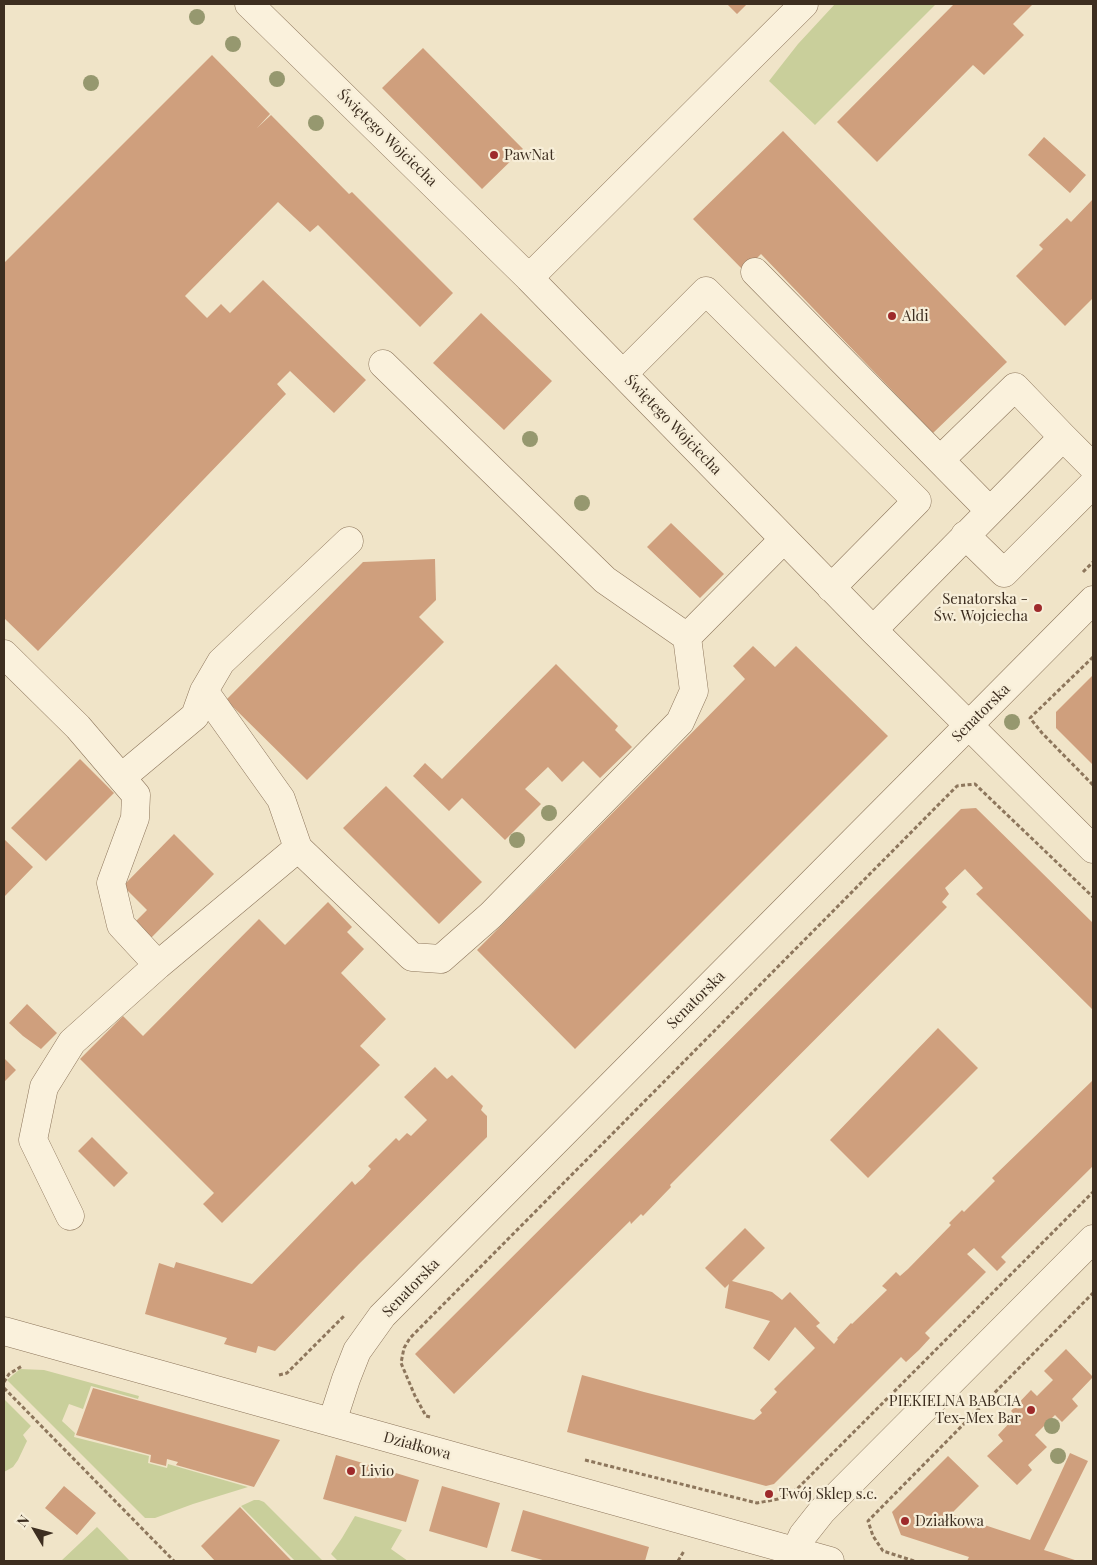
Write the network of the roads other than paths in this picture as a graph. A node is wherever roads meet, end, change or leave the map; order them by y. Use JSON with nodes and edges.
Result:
{"nodes":[{"id":1,"x":249,"y":4,"type":"edge"},
{"id":2,"x":804,"y":4,"type":"edge"},
{"id":3,"x":755,"y":272,"type":"dead end"},
{"id":4,"x":529,"y":278,"type":"junction"},
{"id":5,"x":383,"y":364,"type":"dead end"},
{"id":6,"x":623,"y":374,"type":"junction"},
{"id":7,"x":1063,"y":437,"type":"junction"},
{"id":8,"x":940,"y":460,"type":"junction"},
{"id":9,"x":1093,"y":467,"type":"edge"},
{"id":10,"x":1093,"y":484,"type":"edge"},
{"id":11,"x":989,"y":510,"type":"junction"},
{"id":12,"x":965,"y":535,"type":"junction"},
{"id":13,"x":784,"y":540,"type":"junction"},
{"id":14,"x":349,"y":541,"type":"dead end"},
{"id":15,"x":831,"y":588,"type":"junction"},
{"id":16,"x":1093,"y":600,"type":"edge"},
{"id":17,"x":872,"y":630,"type":"junction"},
{"id":18,"x":687,"y":637,"type":"junction"},
{"id":19,"x":4,"y":654,"type":"edge"},
{"id":20,"x":204,"y":691,"type":"junction"},
{"id":21,"x":968,"y":726,"type":"junction"},
{"id":22,"x":122,"y":777,"type":"junction"},
{"id":23,"x":298,"y":848,"type":"junction"},
{"id":24,"x":1093,"y":849,"type":"edge"},
{"id":25,"x":158,"y":965,"type":"junction"},
{"id":26,"x":70,"y":1216,"type":"dead end"},
{"id":27,"x":1093,"y":1239,"type":"edge"},
{"id":28,"x":4,"y":1331,"type":"edge"},
{"id":29,"x":332,"y":1422,"type":"junction"},
{"id":30,"x":796,"y":1550,"type":"junction"},
{"id":31,"x":830,"y":1561,"type":"edge"}],
"edges":[{"from":1,"to":4,"type":"street","name":"Świętego Wojciecha"},
{"from":2,"to":4,"type":"street"},
{"from":3,"to":8,"type":"street"},
{"from":4,"to":6,"type":"street","name":"Świętego Wojciecha"},
{"from":5,"to":18,"type":"street"},
{"from":6,"to":13,"type":"street","name":"Świętego Wojciecha"},
{"from":6,"to":15,"type":"street"},
{"from":7,"to":8,"type":"street"},
{"from":7,"to":9,"type":"street"},
{"from":7,"to":11,"type":"street"},
{"from":8,"to":11,"type":"street"},
{"from":10,"to":12,"type":"street"},
{"from":11,"to":12,"type":"street"},
{"from":12,"to":17,"type":"street"},
{"from":13,"to":15,"type":"street","name":"Świętego Wojciecha"},
{"from":13,"to":18,"type":"street"},
{"from":14,"to":20,"type":"street"},
{"from":15,"to":17,"type":"street","name":"Świętego Wojciecha"},
{"from":16,"to":21,"type":"street","name":"Senatorska"},
{"from":17,"to":21,"type":"street","name":"Świętego Wojciecha"},
{"from":18,"to":23,"type":"street"},
{"from":19,"to":22,"type":"street"},
{"from":20,"to":22,"type":"street"},
{"from":20,"to":23,"type":"street"},
{"from":21,"to":24,"type":"street","name":"Świętego Wojciecha"},
{"from":21,"to":29,"type":"street","name":"Senatorska"},
{"from":22,"to":25,"type":"street"},
{"from":23,"to":25,"type":"street"},
{"from":25,"to":26,"type":"street"},
{"from":27,"to":30,"type":"street"},
{"from":28,"to":29,"type":"street","name":"Działkowa"},
{"from":29,"to":30,"type":"street","name":"Działkowa"},
{"from":30,"to":31,"type":"street","name":"Działkowa"}]}
